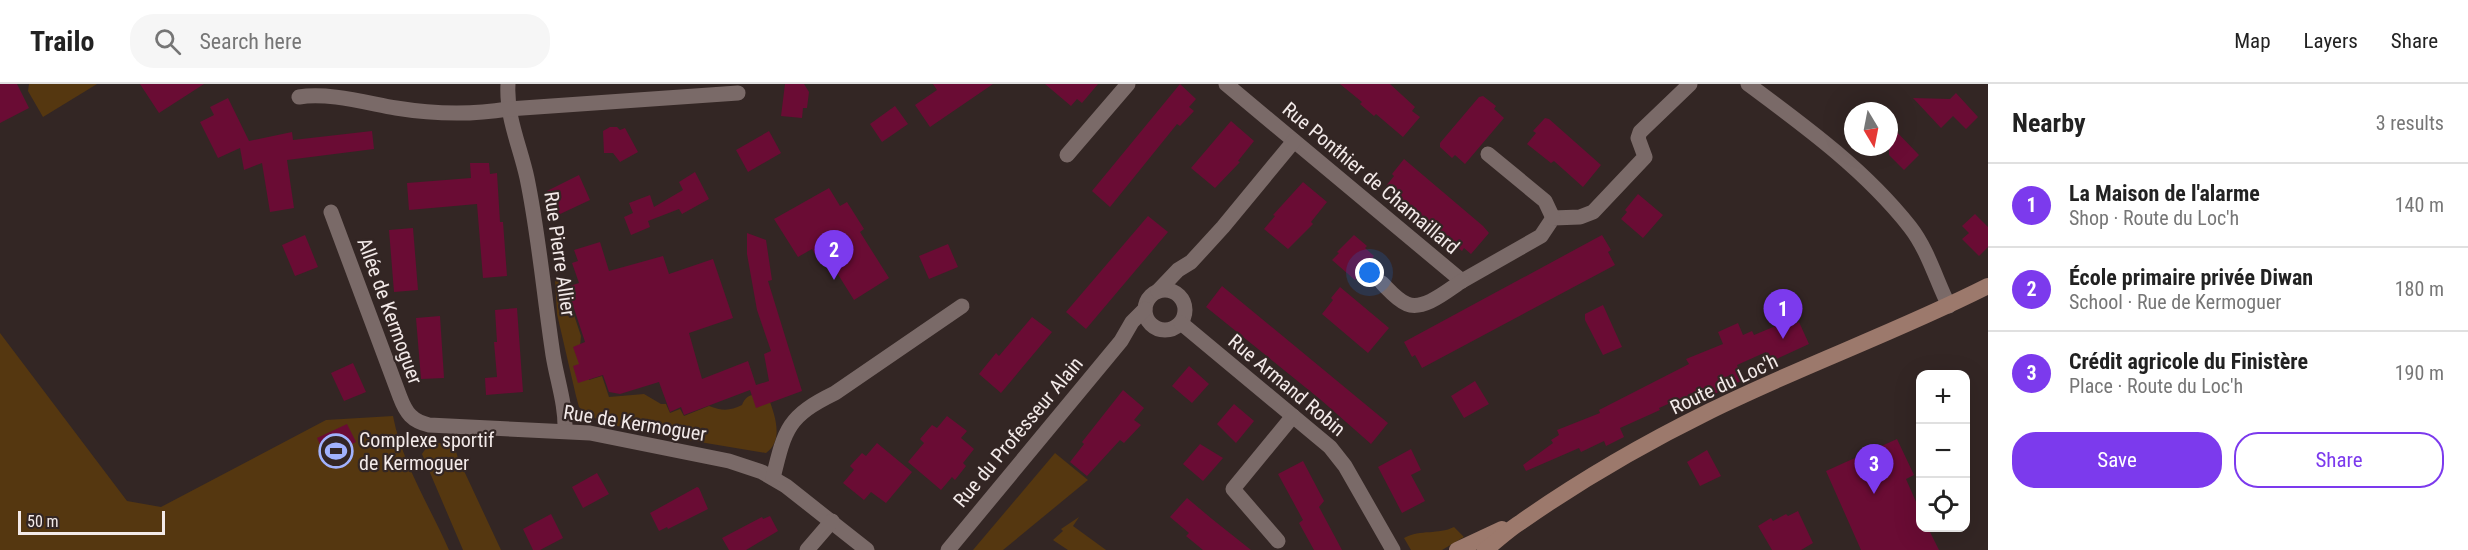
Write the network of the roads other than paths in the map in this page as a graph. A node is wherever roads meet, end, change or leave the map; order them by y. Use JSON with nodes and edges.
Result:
{"nodes":[{"id":1,"x":508,"y":84,"type":"edge"},
{"id":2,"x":1128,"y":84,"type":"edge"},
{"id":3,"x":1226,"y":84,"type":"edge"},
{"id":4,"x":1690,"y":84,"type":"edge"},
{"id":5,"x":1748,"y":84,"type":"edge"},
{"id":6,"x":738,"y":93,"type":"dead end"},
{"id":7,"x":299,"y":97,"type":"dead end"},
{"id":8,"x":508,"y":109,"type":"junction"},
{"id":9,"x":1294,"y":141,"type":"junction"},
{"id":10,"x":1488,"y":154,"type":"dead end"},
{"id":11,"x":1067,"y":155,"type":"dead end"},
{"id":12,"x":331,"y":212,"type":"dead end"},
{"id":13,"x":1553,"y":218,"type":"junction"},
{"id":14,"x":1191,"y":262,"type":"junction"},
{"id":15,"x":1462,"y":281,"type":"junction"},
{"id":16,"x":1382,"y":283,"type":"dead end"},
{"id":17,"x":1988,"y":286,"type":"edge"},
{"id":18,"x":1158,"y":291,"type":"junction"},
{"id":19,"x":1180,"y":296,"type":"junction"},
{"id":20,"x":962,"y":306,"type":"dead end"},
{"id":21,"x":1949,"y":306,"type":"junction"},
{"id":22,"x":1145,"y":309,"type":"junction"},
{"id":23,"x":1181,"y":322,"type":"junction"},
{"id":24,"x":1154,"y":327,"type":"junction"},
{"id":25,"x":1121,"y":341,"type":"junction"},
{"id":26,"x":1293,"y":416,"type":"junction"},
{"id":27,"x":415,"y":421,"type":"joint"},
{"id":28,"x":566,"y":431,"type":"junction"},
{"id":29,"x":773,"y":478,"type":"junction"},
{"id":30,"x":832,"y":522,"type":"junction"},
{"id":31,"x":1520,"y":522,"type":"junction"},
{"id":32,"x":1278,"y":541,"type":"dead end"},
{"id":33,"x":807,"y":550,"type":"edge"},
{"id":34,"x":867,"y":550,"type":"edge"},
{"id":35,"x":948,"y":550,"type":"edge"},
{"id":36,"x":1393,"y":550,"type":"edge"},
{"id":37,"x":1457,"y":550,"type":"edge"},
{"id":38,"x":1485,"y":550,"type":"edge"}],
"edges":[{"from":1,"to":8,"type":"street","name":"Rue Pierre Allier"},
{"from":2,"to":11,"type":"street"},
{"from":3,"to":9,"type":"street","name":"Rue Ponthier de Chamaillard"},
{"from":4,"to":13,"type":"street"},
{"from":5,"to":21,"type":"street"},
{"from":6,"to":8,"type":"street"},
{"from":7,"to":8,"type":"street"},
{"from":8,"to":28,"type":"street","name":"Rue Pierre Allier"},
{"from":9,"to":14,"type":"street"},
{"from":9,"to":15,"type":"street","name":"Rue Ponthier de Chamaillard"},
{"from":10,"to":13,"type":"street"},
{"from":12,"to":27,"type":"street","name":"Allée de Kermoguer"},
{"from":13,"to":15,"type":"street","name":"Rue Ponthier de Chamaillard"},
{"from":14,"to":18,"type":"street"},
{"from":14,"to":19,"type":"street"},
{"from":15,"to":16,"type":"street","name":"Rue Ponthier de Chamaillard"},
{"from":17,"to":21,"type":"main road","name":"Route du Loc'h"},
{"from":18,"to":19,"type":"street"},
{"from":18,"to":22,"type":"street"},
{"from":19,"to":23,"type":"street"},
{"from":20,"to":29,"type":"street"},
{"from":21,"to":31,"type":"main road","name":"Route du Loc'h"},
{"from":22,"to":24,"type":"street"},
{"from":22,"to":25,"type":"street","name":"Rue du Professeur Alain"},
{"from":23,"to":24,"type":"street"},
{"from":23,"to":26,"type":"street","name":"Rue Armand Robin"},
{"from":24,"to":25,"type":"street","name":"Rue du Professeur Alain"},
{"from":25,"to":35,"type":"street","name":"Rue du Professeur Alain"},
{"from":26,"to":32,"type":"street"},
{"from":26,"to":36,"type":"street","name":"Rue Armand Robin"},
{"from":27,"to":28,"type":"street","name":"Rue de Kermoguer"},
{"from":28,"to":29,"type":"street","name":"Rue de Kermoguer"},
{"from":29,"to":30,"type":"street","name":"Rue de Kermoguer"},
{"from":30,"to":33,"type":"street"},
{"from":30,"to":34,"type":"street","name":"Rue de Kermoguer"},
{"from":31,"to":37,"type":"main road","name":"Route du Loc'h"},
{"from":31,"to":38,"type":"main road","name":"Route du Loc'h"}]}
